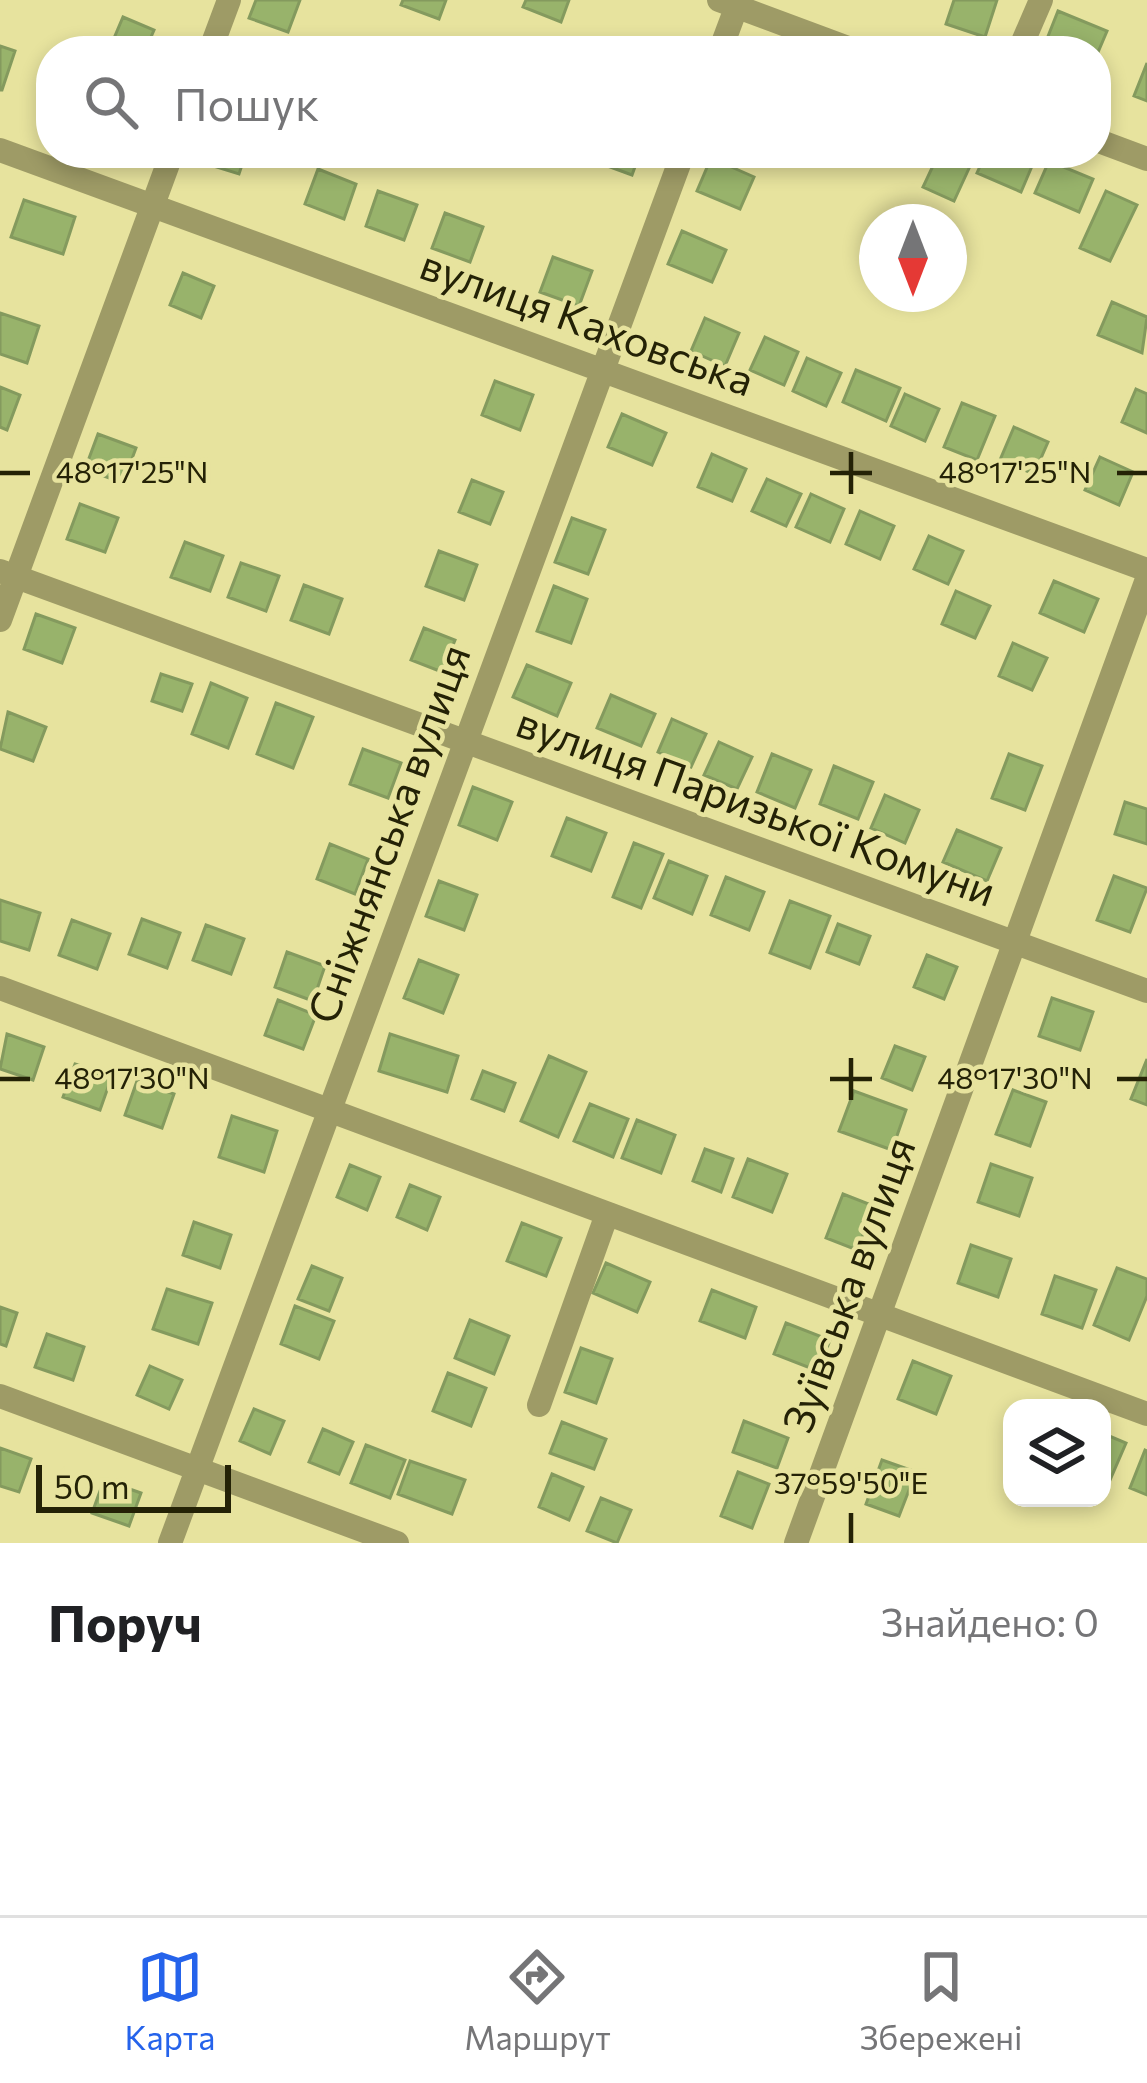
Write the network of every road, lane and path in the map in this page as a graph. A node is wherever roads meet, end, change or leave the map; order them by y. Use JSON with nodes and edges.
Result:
{"nodes":[{"id":1,"x":229,"y":0,"type":"edge"},
{"id":2,"x":1041,"y":0,"type":"edge"},
{"id":3,"x":732,"y":2,"type":"edge"},
{"id":4,"x":216,"y":36,"type":"edge"},
{"id":5,"x":724,"y":36,"type":"edge"},
{"id":6,"x":818,"y":36,"type":"edge"},
{"id":7,"x":1025,"y":36,"type":"edge"},
{"id":8,"x":1111,"y":146,"type":"edge"},
{"id":9,"x":0,"y":150,"type":"edge"},
{"id":10,"x":1147,"y":159,"type":"edge"},
{"id":11,"x":36,"y":163,"type":"edge"},
{"id":12,"x":49,"y":168,"type":"edge"},
{"id":13,"x":167,"y":168,"type":"edge"},
{"id":14,"x":677,"y":168,"type":"edge"},
{"id":15,"x":153,"y":206,"type":"junction"},
{"id":16,"x":602,"y":370,"type":"junction"},
{"id":17,"x":1147,"y":570,"type":"edge"},
{"id":18,"x":8,"y":574,"type":"edge"},
{"id":19,"x":1147,"y":579,"type":"edge"},
{"id":20,"x":0,"y":620,"type":"edge"},
{"id":21,"x":465,"y":741,"type":"junction"},
{"id":22,"x":1015,"y":943,"type":"junction"},
{"id":23,"x":0,"y":988,"type":"edge"},
{"id":24,"x":1147,"y":992,"type":"edge"},
{"id":25,"x":328,"y":1110,"type":"junction"},
{"id":26,"x":607,"y":1214,"type":"junction"},
{"id":27,"x":879,"y":1315,"type":"junction"},
{"id":28,"x":0,"y":1396,"type":"edge"},
{"id":29,"x":538,"y":1405,"type":"dead end"},
{"id":30,"x":1147,"y":1414,"type":"edge"},
{"id":31,"x":198,"y":1470,"type":"junction"},
{"id":32,"x":170,"y":1543,"type":"edge"},
{"id":33,"x":397,"y":1543,"type":"edge"},
{"id":34,"x":796,"y":1543,"type":"edge"}],
"edges":[{"from":1,"to":4,"type":"street"},
{"from":2,"to":7,"type":"street"},
{"from":3,"to":5,"type":"street"},
{"from":3,"to":6,"type":"street"},
{"from":8,"to":10,"type":"street"},
{"from":9,"to":11,"type":"street","name":"вулиця Каховська"},
{"from":12,"to":15,"type":"street","name":"вулиця Каховська"},
{"from":13,"to":15,"type":"street"},
{"from":14,"to":16,"type":"street","name":"Сніжнянська вулиця"},
{"from":15,"to":16,"type":"street","name":"вулиця Каховська"},
{"from":15,"to":18,"type":"street"},
{"from":16,"to":17,"type":"street","name":"вулиця Каховська"},
{"from":16,"to":21,"type":"street","name":"Сніжнянська вулиця"},
{"from":18,"to":20,"type":"street"},
{"from":18,"to":21,"type":"street","name":"вулиця Паризької Комуни"},
{"from":19,"to":22,"type":"street","name":"Зуївська вулиця"},
{"from":21,"to":22,"type":"street","name":"вулиця Паризької Комуни"},
{"from":21,"to":25,"type":"street","name":"Сніжнянська вулиця"},
{"from":22,"to":24,"type":"street","name":"вулиця Паризької Комуни"},
{"from":22,"to":27,"type":"street","name":"Зуївська вулиця"},
{"from":23,"to":25,"type":"street"},
{"from":25,"to":26,"type":"street"},
{"from":25,"to":31,"type":"street","name":"Сніжнянська вулиця"},
{"from":26,"to":27,"type":"street"},
{"from":26,"to":29,"type":"street"},
{"from":27,"to":30,"type":"street"},
{"from":27,"to":34,"type":"street","name":"Зуївська вулиця"},
{"from":28,"to":31,"type":"street"},
{"from":31,"to":32,"type":"street","name":"Сніжнянська вулиця"},
{"from":31,"to":33,"type":"street"}]}
